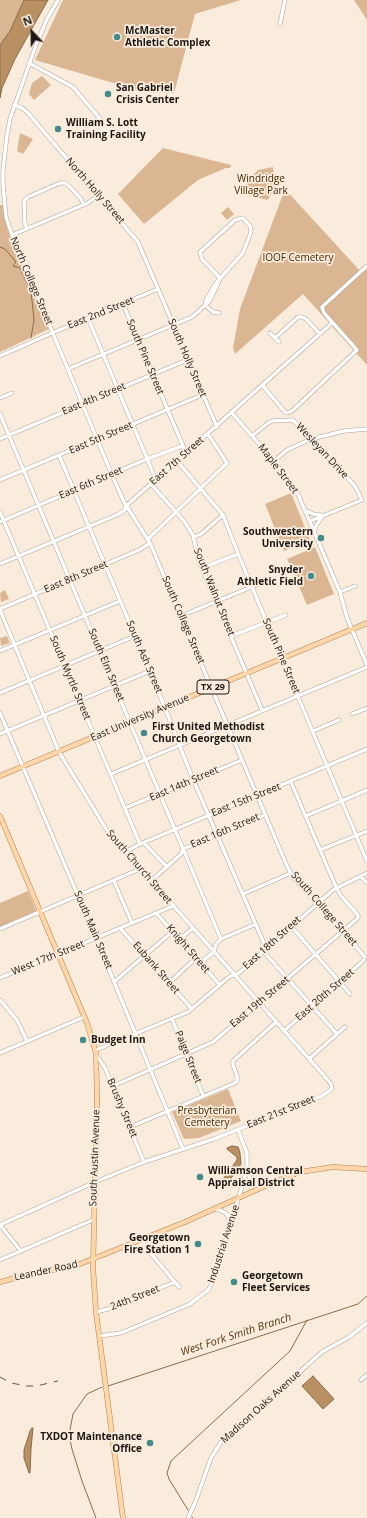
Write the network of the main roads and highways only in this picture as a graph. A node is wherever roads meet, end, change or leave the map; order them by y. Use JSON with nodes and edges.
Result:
{"nodes":[{"id":1,"x":367,"y":623,"type":"edge"},
{"id":2,"x":0,"y":776,"type":"edge"},
{"id":3,"x":0,"y":816,"type":"edge"},
{"id":4,"x":367,"y":1169,"type":"edge"},
{"id":5,"x":93,"y":1260,"type":"junction"},
{"id":6,"x":0,"y":1282,"type":"edge"},
{"id":7,"x":123,"y":1518,"type":"edge"}],
"edges":[{"from":1,"to":2,"type":"main road","name":"East University Avenue","number":"TX 29"},
{"from":3,"to":5,"type":"main road","name":"South Austin Avenue"},
{"from":4,"to":5,"type":"main road","name":"Leander Road"},
{"from":5,"to":6,"type":"main road","name":"Leander Road"},
{"from":5,"to":7,"type":"main road","name":"South Austin Avenue"}]}
